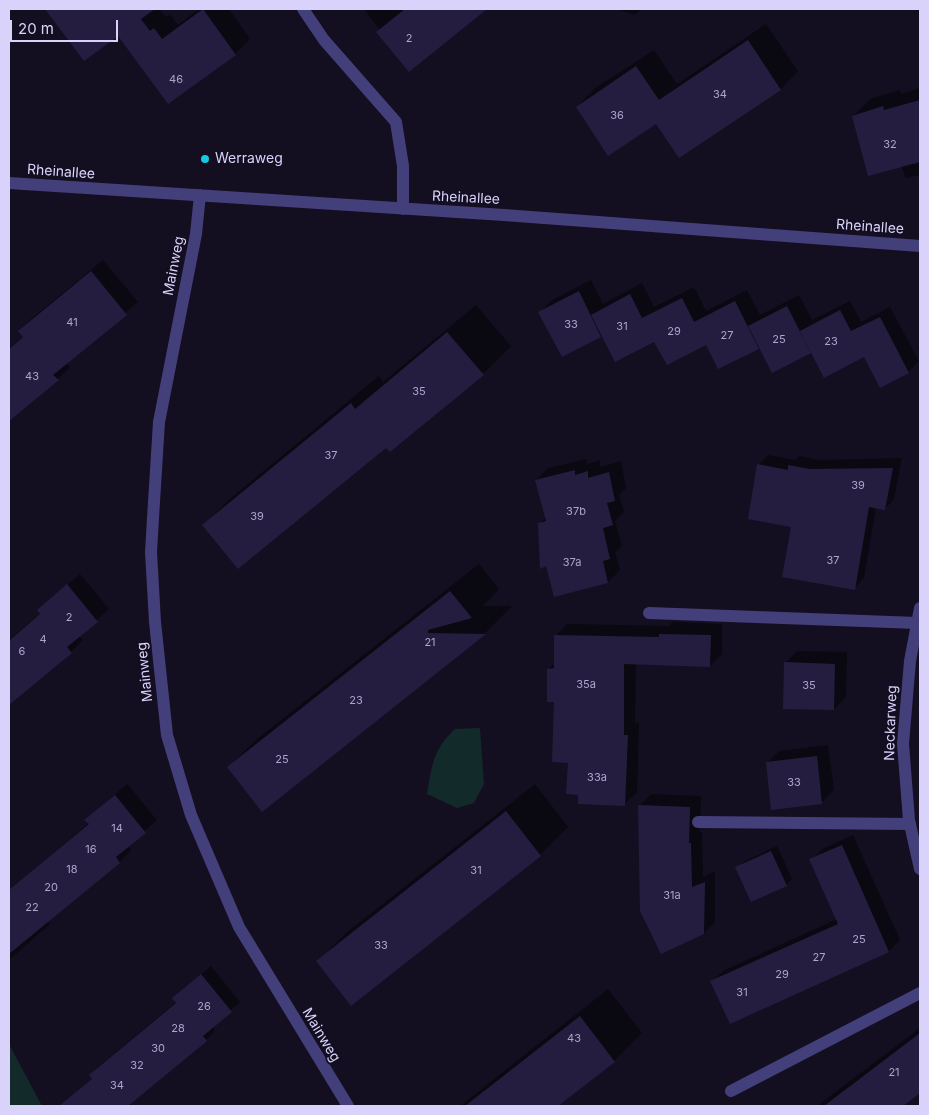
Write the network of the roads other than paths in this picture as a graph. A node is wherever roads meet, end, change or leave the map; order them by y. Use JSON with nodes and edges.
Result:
{"nodes":[{"id":1,"x":303,"y":9,"type":"edge"},
{"id":2,"x":9,"y":183,"type":"edge"},
{"id":3,"x":200,"y":195,"type":"junction"},
{"id":4,"x":403,"y":209,"type":"junction"},
{"id":5,"x":920,"y":246,"type":"edge"},
{"id":6,"x":920,"y":608,"type":"edge"},
{"id":7,"x":649,"y":613,"type":"dead end"},
{"id":8,"x":917,"y":623,"type":"junction"},
{"id":9,"x":698,"y":822,"type":"dead end"},
{"id":10,"x":910,"y":824,"type":"junction"},
{"id":11,"x":920,"y":869,"type":"edge"},
{"id":12,"x":920,"y":993,"type":"edge"},
{"id":13,"x":731,"y":1092,"type":"dead end"},
{"id":14,"x":348,"y":1106,"type":"edge"}],
"edges":[{"from":1,"to":4,"type":"street"},
{"from":2,"to":3,"type":"street","name":"Rheinallee"},
{"from":3,"to":4,"type":"street","name":"Rheinallee"},
{"from":3,"to":14,"type":"street","name":"Mainweg"},
{"from":4,"to":5,"type":"street","name":"Rheinallee"},
{"from":6,"to":8,"type":"street","name":"Neckarweg"},
{"from":7,"to":8,"type":"street"},
{"from":8,"to":10,"type":"street","name":"Neckarweg"},
{"from":9,"to":10,"type":"street"},
{"from":10,"to":11,"type":"street","name":"Neckarweg"},
{"from":12,"to":13,"type":"street"}]}
